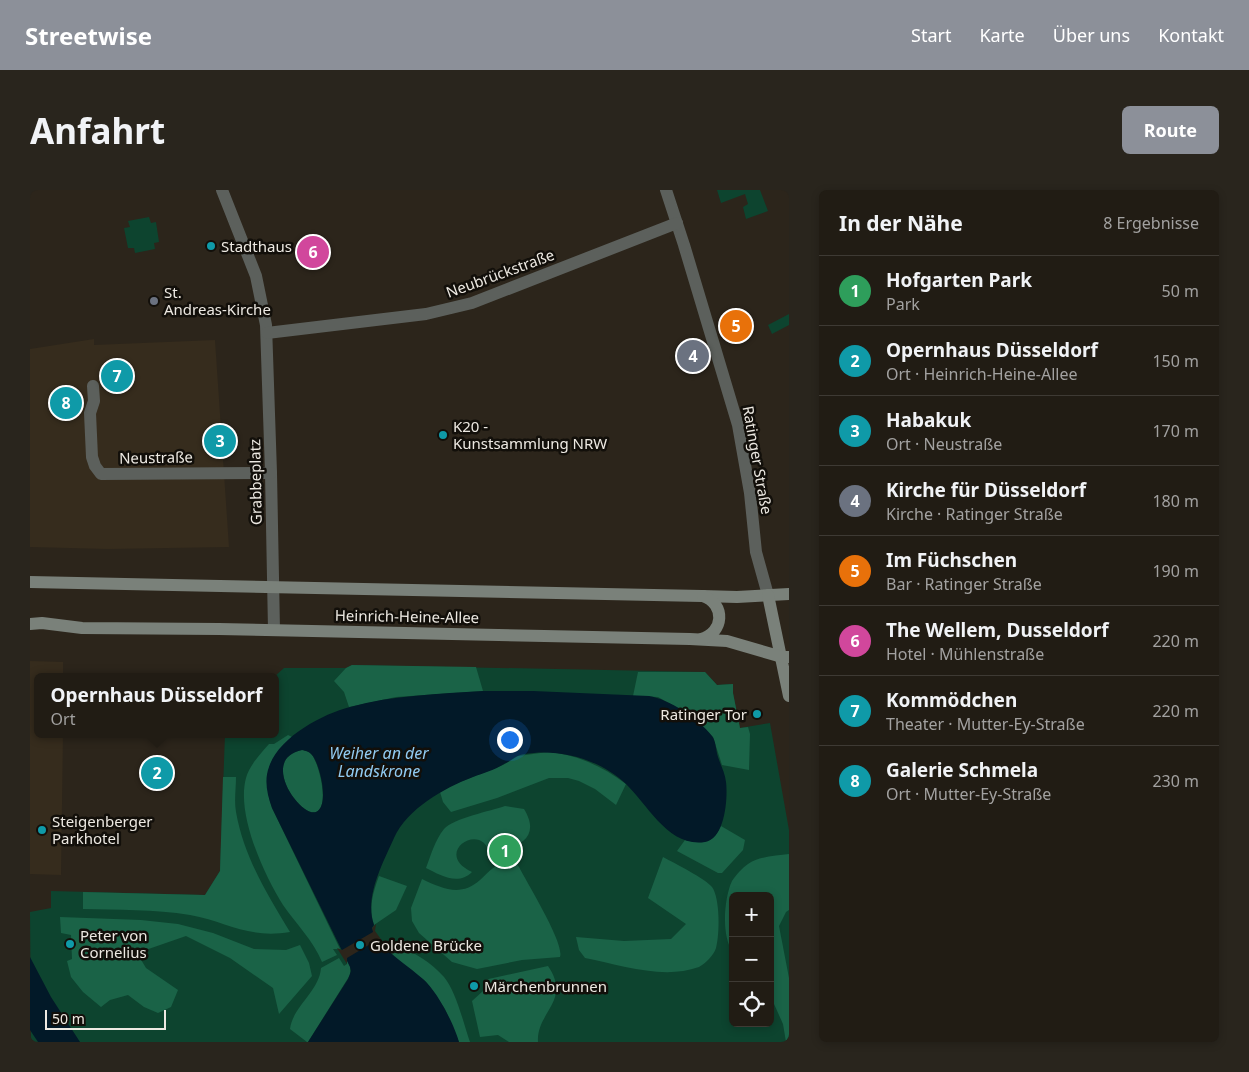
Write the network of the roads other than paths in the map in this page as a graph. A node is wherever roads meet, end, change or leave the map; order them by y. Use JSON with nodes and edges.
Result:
{"nodes":[{"id":1,"x":222,"y":190,"type":"edge"},
{"id":2,"x":666,"y":190,"type":"edge"},
{"id":3,"x":677,"y":223,"type":"junction"},
{"id":4,"x":267,"y":333,"type":"junction"},
{"id":5,"x":93,"y":386,"type":"dead end"},
{"id":6,"x":271,"y":473,"type":"junction"},
{"id":7,"x":30,"y":582,"type":"edge"},
{"id":8,"x":274,"y":587,"type":"junction"},
{"id":9,"x":768,"y":594,"type":"junction"},
{"id":10,"x":789,"y":594,"type":"edge"},
{"id":11,"x":702,"y":596,"type":"junction"},
{"id":12,"x":30,"y":624,"type":"edge"},
{"id":13,"x":274,"y":630,"type":"junction"},
{"id":14,"x":701,"y":639,"type":"junction"},
{"id":15,"x":785,"y":657,"type":"edge"},
{"id":16,"x":789,"y":696,"type":"edge"}],
"edges":[{"from":1,"to":4,"type":"street","name":"Grabbeplatz"},
{"from":2,"to":3,"type":"street","name":"Ratinger Straße"},
{"from":3,"to":4,"type":"street","name":"Neubrückstraße"},
{"from":3,"to":9,"type":"street","name":"Ratinger Straße"},
{"from":4,"to":6,"type":"street","name":"Grabbeplatz"},
{"from":5,"to":6,"type":"street","name":"Neustraße"},
{"from":6,"to":8,"type":"street","name":"Grabbeplatz"},
{"from":7,"to":8,"type":"main road","name":"Heinrich-Heine-Allee"},
{"from":8,"to":11,"type":"main road","name":"Heinrich-Heine-Allee"},
{"from":8,"to":13,"type":"street","name":"Grabbeplatz"},
{"from":9,"to":10,"type":"main road","name":"Heinrich-Heine-Allee"},
{"from":9,"to":11,"type":"main road","name":"Heinrich-Heine-Allee"},
{"from":9,"to":15,"type":"main road"},
{"from":11,"to":14,"type":"main road"},
{"from":12,"to":13,"type":"main road","name":"Heinrich-Heine-Allee"},
{"from":13,"to":14,"type":"main road","name":"Heinrich-Heine-Allee"},
{"from":14,"to":15,"type":"main road","name":"Heinrich-Heine-Allee"},
{"from":15,"to":16,"type":"main road"}]}
